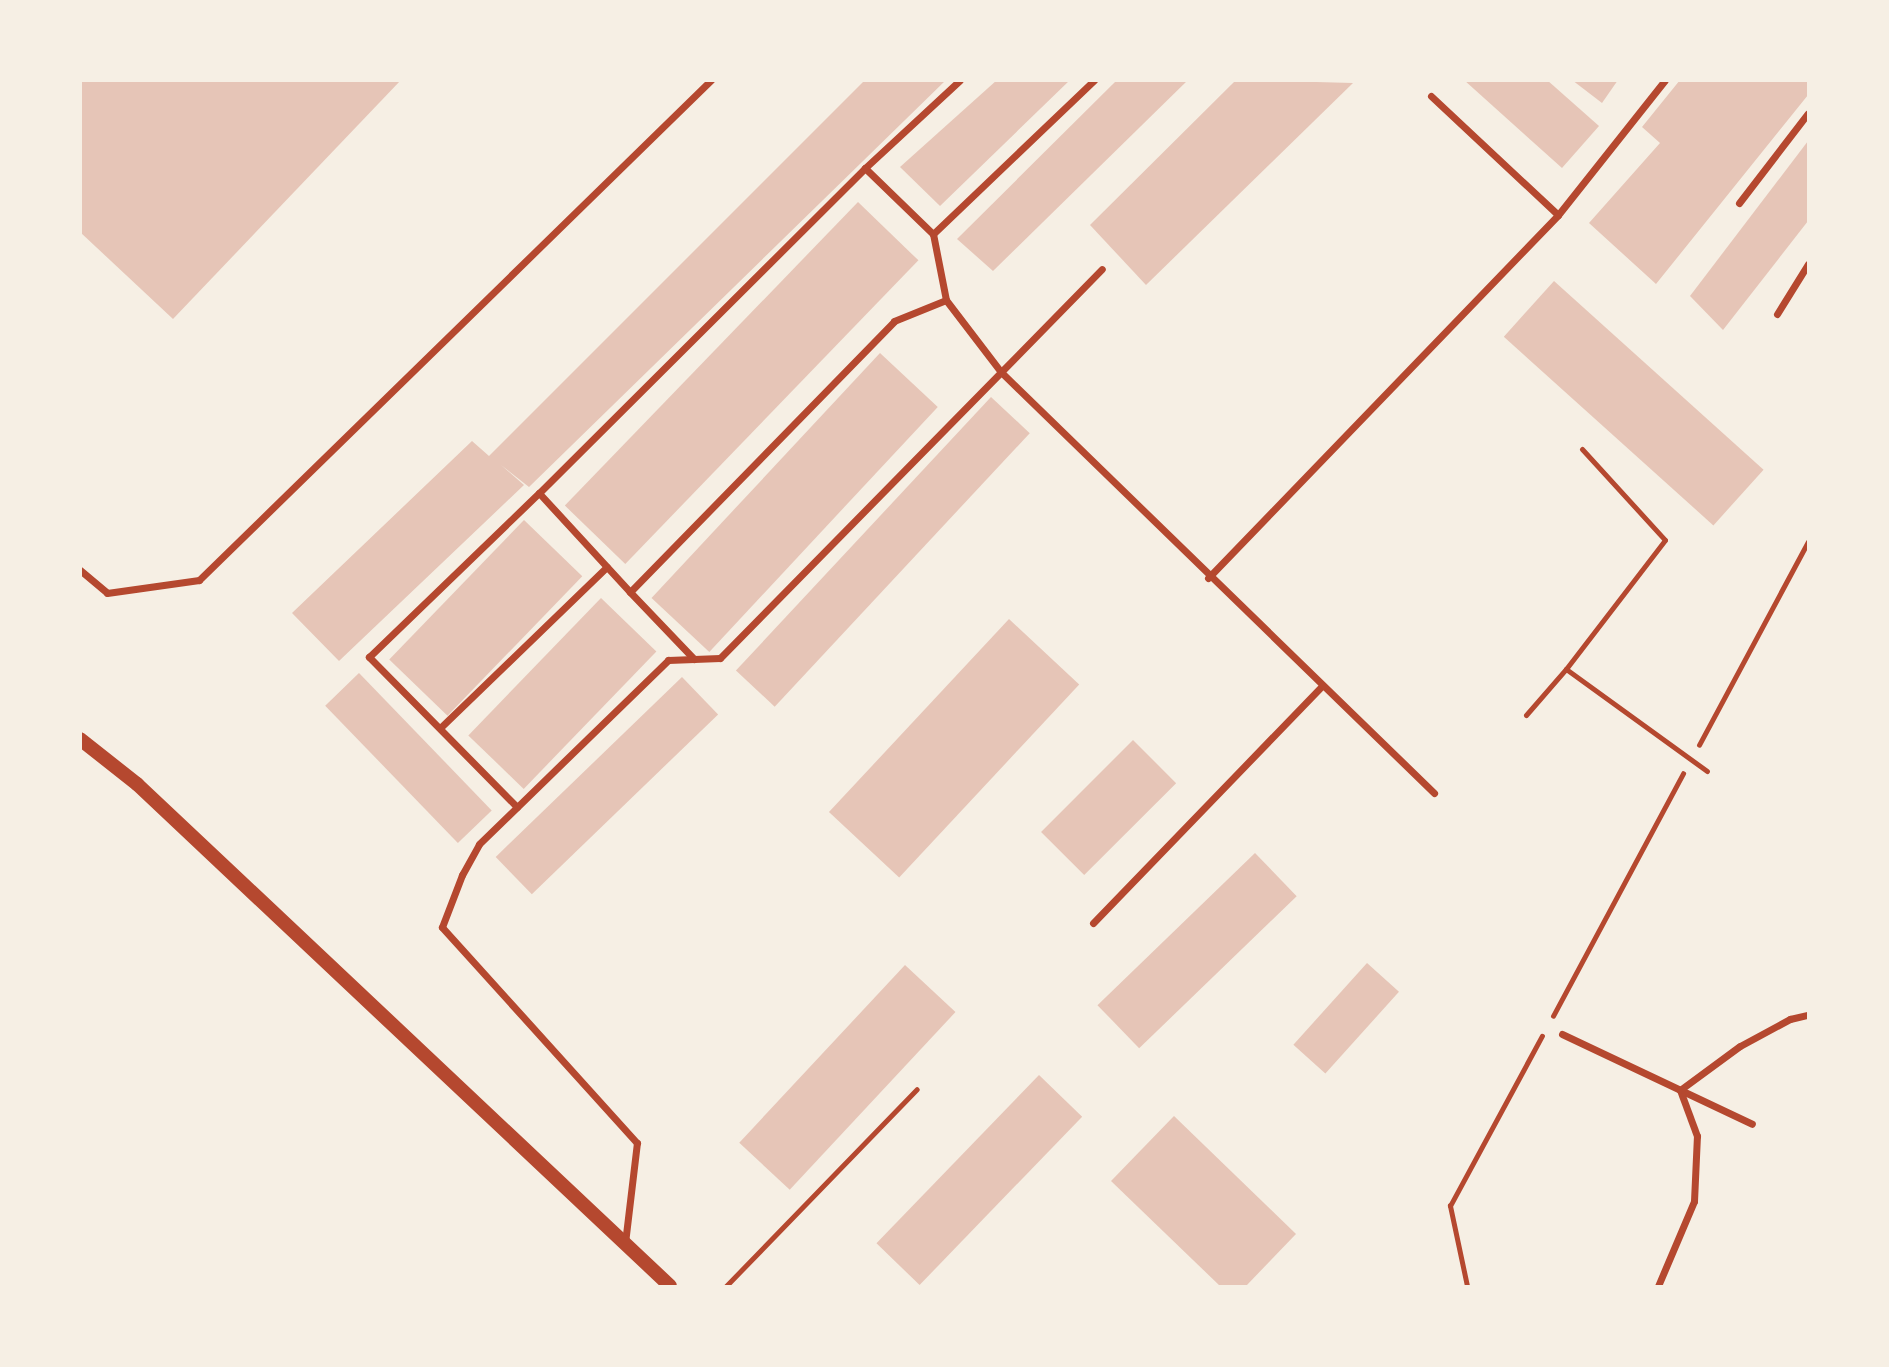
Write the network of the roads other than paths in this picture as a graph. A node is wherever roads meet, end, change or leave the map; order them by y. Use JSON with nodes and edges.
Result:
{"nodes":[{"id":1,"x":711,"y":80,"type":"edge"},
{"id":2,"x":960,"y":80,"type":"edge"},
{"id":3,"x":1094,"y":80,"type":"edge"},
{"id":4,"x":1665,"y":80,"type":"edge"},
{"id":5,"x":1431,"y":96,"type":"dead end"},
{"id":6,"x":1808,"y":113,"type":"edge"},
{"id":7,"x":865,"y":168,"type":"junction"},
{"id":8,"x":1739,"y":203,"type":"dead end"},
{"id":9,"x":1558,"y":215,"type":"junction"},
{"id":10,"x":933,"y":234,"type":"junction"},
{"id":11,"x":1808,"y":264,"type":"edge"},
{"id":12,"x":1102,"y":269,"type":"dead end"},
{"id":13,"x":946,"y":300,"type":"junction"},
{"id":14,"x":1777,"y":314,"type":"dead end"},
{"id":15,"x":1001,"y":372,"type":"junction"},
{"id":16,"x":1582,"y":449,"type":"dead end"},
{"id":17,"x":539,"y":493,"type":"junction"},
{"id":18,"x":607,"y":567,"type":"junction"},
{"id":19,"x":80,"y":570,"type":"edge"},
{"id":20,"x":1208,"y":578,"type":"junction"},
{"id":21,"x":630,"y":592,"type":"junction"},
{"id":22,"x":694,"y":659,"type":"junction"},
{"id":23,"x":1566,"y":669,"type":"junction"},
{"id":24,"x":1322,"y":686,"type":"junction"},
{"id":25,"x":1526,"y":715,"type":"dead end"},
{"id":26,"x":440,"y":728,"type":"junction"},
{"id":27,"x":80,"y":739,"type":"edge"},
{"id":28,"x":1707,"y":771,"type":"dead end"},
{"id":29,"x":1434,"y":793,"type":"dead end"},
{"id":30,"x":517,"y":807,"type":"junction"},
{"id":31,"x":1093,"y":923,"type":"dead end"},
{"id":32,"x":1808,"y":1015,"type":"edge"},
{"id":33,"x":1562,"y":1034,"type":"dead end"},
{"id":34,"x":917,"y":1088,"type":"dead end"},
{"id":35,"x":1680,"y":1090,"type":"junction"},
{"id":36,"x":1752,"y":1124,"type":"dead end"},
{"id":37,"x":625,"y":1244,"type":"junction"},
{"id":38,"x":670,"y":1286,"type":"edge"},
{"id":39,"x":726,"y":1286,"type":"edge"},
{"id":40,"x":1658,"y":1286,"type":"edge"}],
"edges":[{"from":1,"to":19,"type":"street"},
{"from":2,"to":7,"type":"street"},
{"from":3,"to":10,"type":"street"},
{"from":4,"to":9,"type":"street"},
{"from":5,"to":9,"type":"street"},
{"from":6,"to":8,"type":"street"},
{"from":7,"to":10,"type":"street"},
{"from":7,"to":17,"type":"street"},
{"from":9,"to":20,"type":"street"},
{"from":10,"to":13,"type":"street"},
{"from":11,"to":14,"type":"street"},
{"from":12,"to":15,"type":"street"},
{"from":13,"to":15,"type":"street"},
{"from":13,"to":21,"type":"street"},
{"from":15,"to":20,"type":"street"},
{"from":15,"to":22,"type":"street"},
{"from":16,"to":23,"type":"lane"},
{"from":17,"to":18,"type":"street"},
{"from":17,"to":26,"type":"street"},
{"from":18,"to":21,"type":"street"},
{"from":18,"to":26,"type":"street"},
{"from":20,"to":24,"type":"street"},
{"from":21,"to":22,"type":"street"},
{"from":22,"to":30,"type":"street"},
{"from":23,"to":25,"type":"lane"},
{"from":23,"to":28,"type":"lane"},
{"from":24,"to":29,"type":"street"},
{"from":24,"to":31,"type":"street"},
{"from":26,"to":30,"type":"street"},
{"from":27,"to":37,"type":"main road"},
{"from":30,"to":37,"type":"street"},
{"from":32,"to":35,"type":"street"},
{"from":33,"to":35,"type":"street"},
{"from":34,"to":39,"type":"lane"},
{"from":35,"to":36,"type":"street"},
{"from":35,"to":40,"type":"street"},
{"from":37,"to":38,"type":"main road"}]}
